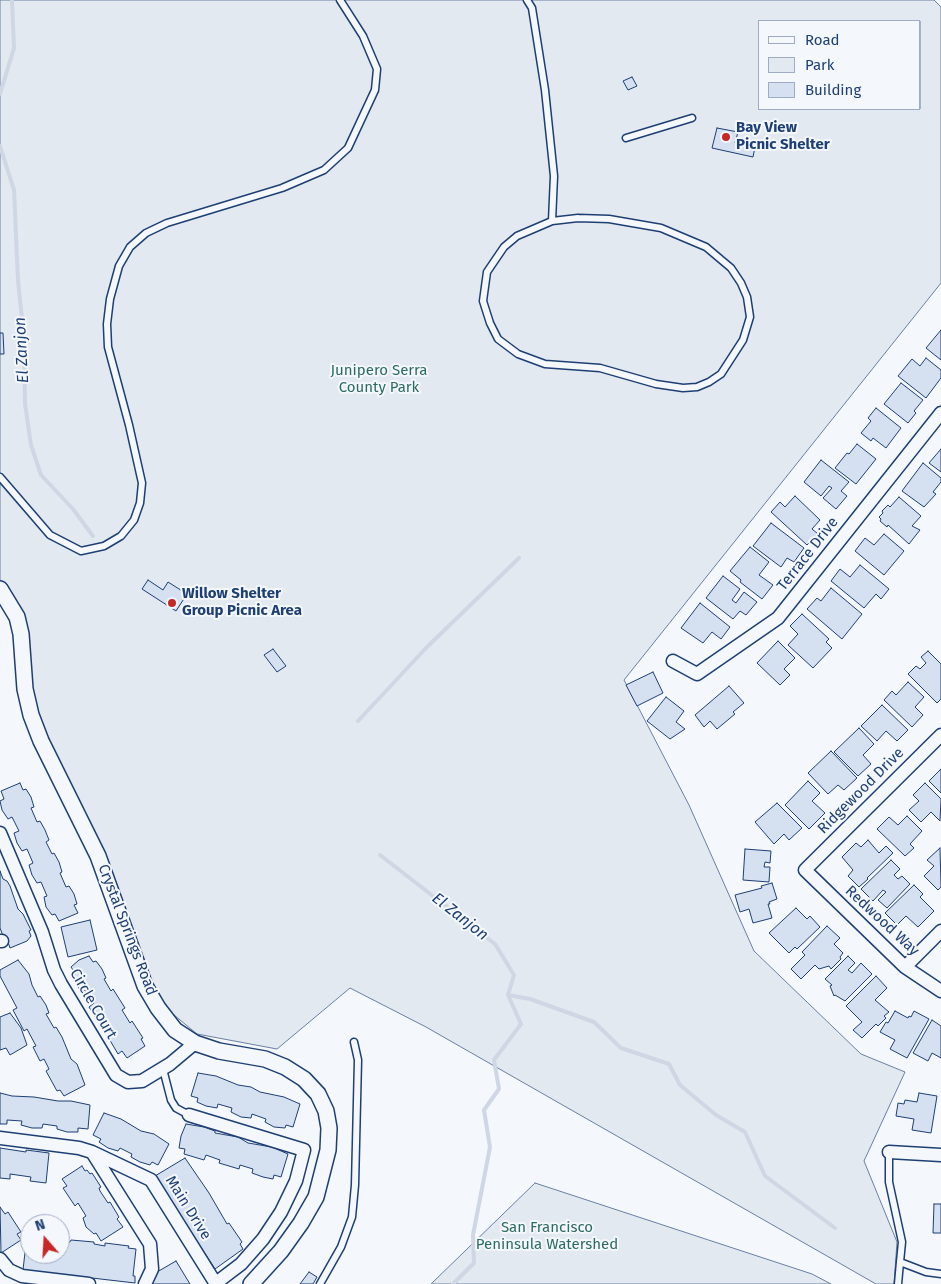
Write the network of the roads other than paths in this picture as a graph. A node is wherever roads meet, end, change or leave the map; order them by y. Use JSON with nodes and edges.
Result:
{"nodes":[{"id":1,"x":340,"y":0,"type":"edge"},
{"id":2,"x":527,"y":0,"type":"edge"},
{"id":3,"x":692,"y":118,"type":"dead end"},
{"id":4,"x":626,"y":138,"type":"dead end"},
{"id":5,"x":552,"y":221,"type":"junction"},
{"id":6,"x":941,"y":413,"type":"edge"},
{"id":7,"x":0,"y":476,"type":"edge"},
{"id":8,"x":0,"y":589,"type":"edge"},
{"id":9,"x":674,"y":661,"type":"dead end"},
{"id":10,"x":941,"y":735,"type":"edge"},
{"id":11,"x":0,"y":834,"type":"edge"},
{"id":12,"x":805,"y":870,"type":"joint"},
{"id":13,"x":941,"y":931,"type":"edge"},
{"id":14,"x":905,"y":967,"type":"junction"},
{"id":15,"x":941,"y":991,"type":"edge"},
{"id":16,"x":354,"y":1042,"type":"dead end"},
{"id":17,"x":195,"y":1043,"type":"junction"},
{"id":18,"x":163,"y":1069,"type":"junction"},
{"id":19,"x":189,"y":1115,"type":"joint"},
{"id":20,"x":0,"y":1138,"type":"edge"},
{"id":21,"x":92,"y":1152,"type":"junction"},
{"id":22,"x":889,"y":1152,"type":"joint"},
{"id":23,"x":941,"y":1155,"type":"edge"},
{"id":24,"x":0,"y":1260,"type":"edge"},
{"id":25,"x":900,"y":1262,"type":"junction"},
{"id":26,"x":941,"y":1274,"type":"edge"},
{"id":27,"x":216,"y":1283,"type":"edge"},
{"id":28,"x":89,"y":1284,"type":"edge"},
{"id":29,"x":146,"y":1284,"type":"edge"},
{"id":30,"x":251,"y":1284,"type":"edge"},
{"id":31,"x":320,"y":1284,"type":"edge"},
{"id":32,"x":898,"y":1284,"type":"edge"}],
"edges":[{"from":1,"to":7,"type":"lane"},
{"from":2,"to":5,"type":"lane"},
{"from":3,"to":4,"type":"lane"},
{"from":5,"to":5,"type":"lane"},
{"from":6,"to":9,"type":"street","name":"Terrace Drive"},
{"from":8,"to":17,"type":"street","name":"Crystal Springs Road"},
{"from":10,"to":12,"type":"street","name":"Ridgewood Drive"},
{"from":11,"to":18,"type":"street","name":"Circle Court"},
{"from":12,"to":14,"type":"street","name":"Redwood Way"},
{"from":13,"to":14,"type":"street"},
{"from":14,"to":15,"type":"street","name":"Redwood Way"},
{"from":16,"to":31,"type":"lane"},
{"from":17,"to":18,"type":"street","name":"Circle Court"},
{"from":17,"to":30,"type":"street","name":"Crystal Springs Road"},
{"from":18,"to":19,"type":"lane"},
{"from":19,"to":27,"type":"street"},
{"from":20,"to":21,"type":"street","name":"Main Drive"},
{"from":21,"to":27,"type":"street","name":"Main Drive"},
{"from":21,"to":29,"type":"street"},
{"from":22,"to":23,"type":"street"},
{"from":22,"to":25,"type":"lane"},
{"from":24,"to":28,"type":"street"},
{"from":25,"to":26,"type":"lane"},
{"from":25,"to":32,"type":"lane"}]}
